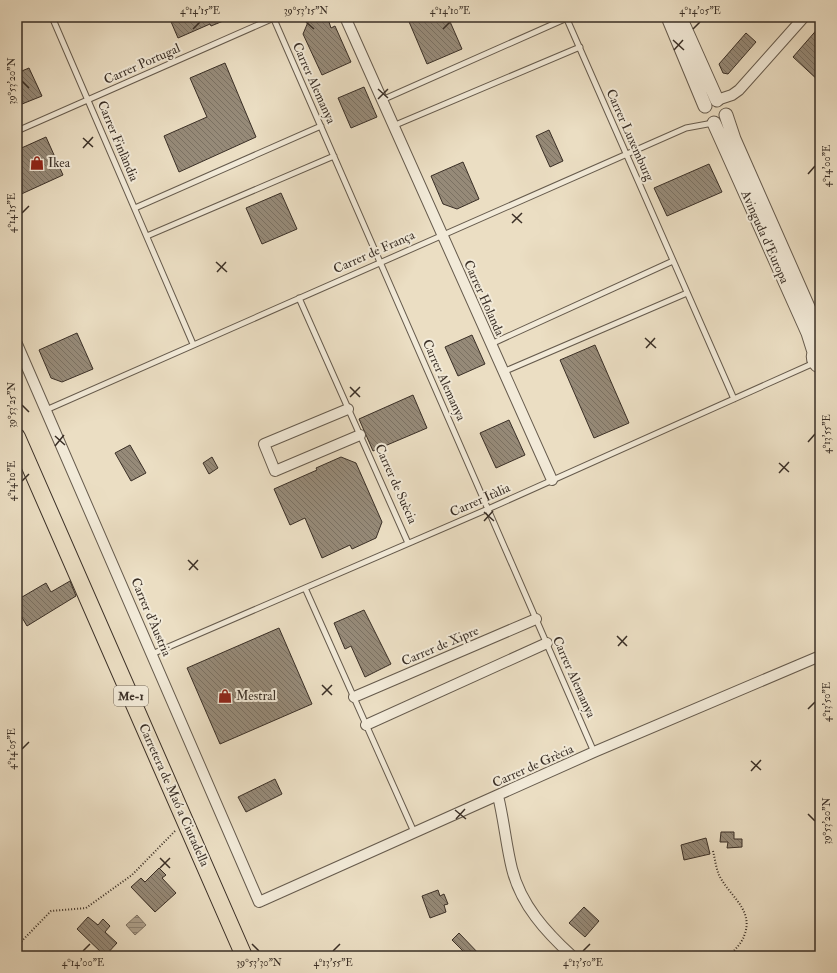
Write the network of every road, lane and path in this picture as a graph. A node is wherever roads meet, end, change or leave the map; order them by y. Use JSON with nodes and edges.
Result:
{"nodes":[{"id":1,"x":52,"y":17,"type":"edge"},
{"id":2,"x":275,"y":17,"type":"edge"},
{"id":3,"x":345,"y":17,"type":"edge"},
{"id":4,"x":668,"y":17,"type":"edge"},
{"id":5,"x":680,"y":17,"type":"edge"},
{"id":6,"x":804,"y":17,"type":"edge"},
{"id":7,"x":566,"y":18,"type":"edge"},
{"id":8,"x":580,"y":47,"type":"junction"},
{"id":9,"x":88,"y":100,"type":"junction"},
{"id":10,"x":382,"y":100,"type":"junction"},
{"id":11,"x":711,"y":103,"type":"junction"},
{"id":12,"x":726,"y":115,"type":"junction"},
{"id":13,"x":714,"y":123,"type":"junction"},
{"id":14,"x":321,"y":126,"type":"junction"},
{"id":15,"x":393,"y":126,"type":"junction"},
{"id":16,"x":17,"y":131,"type":"edge"},
{"id":17,"x":627,"y":154,"type":"junction"},
{"id":18,"x":334,"y":156,"type":"junction"},
{"id":19,"x":135,"y":208,"type":"junction"},
{"id":20,"x":442,"y":234,"type":"junction"},
{"id":21,"x":147,"y":236,"type":"junction"},
{"id":22,"x":380,"y":262,"type":"junction"},
{"id":23,"x":673,"y":262,"type":"junction"},
{"id":24,"x":687,"y":293,"type":"junction"},
{"id":25,"x":299,"y":298,"type":"junction"},
{"id":26,"x":820,"y":334,"type":"edge"},
{"id":27,"x":17,"y":344,"type":"edge"},
{"id":28,"x":193,"y":344,"type":"junction"},
{"id":29,"x":491,"y":344,"type":"junction"},
{"id":30,"x":817,"y":357,"type":"edge"},
{"id":31,"x":504,"y":372,"type":"junction"},
{"id":32,"x":734,"y":399,"type":"junction"},
{"id":33,"x":348,"y":409,"type":"junction"},
{"id":34,"x":46,"y":410,"type":"junction"},
{"id":35,"x":360,"y":435,"type":"junction"},
{"id":36,"x":17,"y":438,"type":"edge"},
{"id":37,"x":552,"y":480,"type":"junction"},
{"id":38,"x":488,"y":509,"type":"junction"},
{"id":39,"x":408,"y":543,"type":"junction"},
{"id":40,"x":305,"y":588,"type":"junction"},
{"id":41,"x":536,"y":619,"type":"junction"},
{"id":42,"x":547,"y":643,"type":"junction"},
{"id":43,"x":152,"y":654,"type":"junction"},
{"id":44,"x":820,"y":656,"type":"edge"},
{"id":45,"x":354,"y":697,"type":"junction"},
{"id":46,"x":366,"y":724,"type":"junction"},
{"id":47,"x":594,"y":752,"type":"junction"},
{"id":48,"x":498,"y":796,"type":"junction"},
{"id":49,"x":185,"y":820,"type":"junction"},
{"id":50,"x":414,"y":832,"type":"junction"},
{"id":51,"x":713,"y":851,"type":"dead end"},
{"id":52,"x":259,"y":902,"type":"joint"},
{"id":53,"x":17,"y":946,"type":"edge"},
{"id":54,"x":244,"y":956,"type":"edge"},
{"id":55,"x":572,"y":956,"type":"edge"},
{"id":56,"x":730,"y":956,"type":"edge"}],
"edges":[{"from":1,"to":9,"type":"lane","name":"Carrer Finlàndia"},
{"from":2,"to":9,"type":"lane","name":"Carrer Portugal"},
{"from":2,"to":14,"type":"lane","name":"Carrer Alemanya"},
{"from":3,"to":10,"type":"street","name":"Carrer Holanda"},
{"from":4,"to":11,"type":"street","name":"Avinguda d'Europa"},
{"from":5,"to":11,"type":"street","name":"Avinguda d'Europa"},
{"from":6,"to":11,"type":"street"},
{"from":7,"to":8,"type":"lane","name":"Carrer Luxemburg"},
{"from":7,"to":10,"type":"lane"},
{"from":8,"to":15,"type":"lane"},
{"from":8,"to":17,"type":"lane","name":"Carrer Luxemburg"},
{"from":9,"to":16,"type":"lane","name":"Carrer Portugal"},
{"from":9,"to":19,"type":"lane","name":"Carrer Finlàndia"},
{"from":10,"to":15,"type":"street","name":"Carrer Holanda"},
{"from":11,"to":12,"type":"street","name":"Avinguda d'Europa"},
{"from":11,"to":13,"type":"street","name":"Avinguda d'Europa"},
{"from":12,"to":13,"type":"street"},
{"from":12,"to":26,"type":"street","name":"Avinguda d'Europa"},
{"from":13,"to":17,"type":"lane","name":"Carrer de França"},
{"from":13,"to":30,"type":"street","name":"Avinguda d'Europa"},
{"from":14,"to":18,"type":"lane","name":"Carrer Alemanya"},
{"from":14,"to":19,"type":"lane"},
{"from":15,"to":20,"type":"street","name":"Carrer Holanda"},
{"from":17,"to":20,"type":"lane","name":"Carrer de França"},
{"from":17,"to":23,"type":"lane","name":"Carrer Luxemburg"},
{"from":18,"to":21,"type":"lane"},
{"from":18,"to":22,"type":"lane","name":"Carrer Alemanya"},
{"from":19,"to":21,"type":"lane","name":"Carrer Finlàndia"},
{"from":20,"to":22,"type":"lane","name":"Carrer de França"},
{"from":20,"to":29,"type":"street","name":"Carrer Holanda"},
{"from":21,"to":28,"type":"lane","name":"Carrer Finlàndia"},
{"from":22,"to":25,"type":"lane","name":"Carrer de França"},
{"from":22,"to":38,"type":"lane","name":"Carrer Alemanya"},
{"from":23,"to":24,"type":"lane","name":"Carrer Luxemburg"},
{"from":23,"to":29,"type":"lane"},
{"from":24,"to":31,"type":"lane"},
{"from":24,"to":32,"type":"lane","name":"Carrer Luxemburg"},
{"from":25,"to":28,"type":"lane","name":"Carrer de França"},
{"from":25,"to":33,"type":"lane","name":"Carrer de Suècia"},
{"from":27,"to":34,"type":"street","name":"Carrer d'Àustria"},
{"from":28,"to":34,"type":"lane","name":"Carrer de França"},
{"from":29,"to":31,"type":"street","name":"Carrer Holanda"},
{"from":30,"to":32,"type":"lane","name":"Carrer Itàlia"},
{"from":31,"to":37,"type":"street","name":"Carrer Holanda"},
{"from":32,"to":37,"type":"lane","name":"Carrer Itàlia"},
{"from":33,"to":35,"type":"lane","name":"Carrer de Suècia"},
{"from":33,"to":35,"type":"street","name":"Carrer de Suècia"},
{"from":34,"to":43,"type":"street","name":"Carrer d'Àustria"},
{"from":35,"to":39,"type":"lane","name":"Carrer de Suècia"},
{"from":36,"to":49,"type":"main road","name":"Carretera de Maó a Ciutadella","number":"Me-1"},
{"from":37,"to":38,"type":"lane","name":"Carrer Itàlia"},
{"from":38,"to":39,"type":"lane","name":"Carrer Itàlia"},
{"from":38,"to":41,"type":"lane","name":"Carrer Alemanya"},
{"from":39,"to":40,"type":"lane","name":"Carrer Itàlia"},
{"from":40,"to":43,"type":"lane","name":"Carrer Itàlia"},
{"from":40,"to":45,"type":"lane"},
{"from":41,"to":42,"type":"lane","name":"Carrer Alemanya"},
{"from":41,"to":45,"type":"street","name":"Carrer de Xipre"},
{"from":42,"to":46,"type":"street"},
{"from":42,"to":47,"type":"lane","name":"Carrer Alemanya"},
{"from":43,"to":52,"type":"street","name":"Carrer d'Àustria"},
{"from":44,"to":47,"type":"street","name":"Carrer de Grècia"},
{"from":45,"to":46,"type":"lane"},
{"from":46,"to":50,"type":"lane"},
{"from":47,"to":48,"type":"street","name":"Carrer de Grècia"},
{"from":48,"to":50,"type":"street","name":"Carrer de Grècia"},
{"from":48,"to":55,"type":"street"},
{"from":49,"to":53,"type":"path"},
{"from":49,"to":54,"type":"main road","name":"Carretera de Maó a Ciutadella","number":"Me-1"},
{"from":50,"to":52,"type":"street","name":"Carrer de Grècia"},
{"from":51,"to":56,"type":"path"}]}
